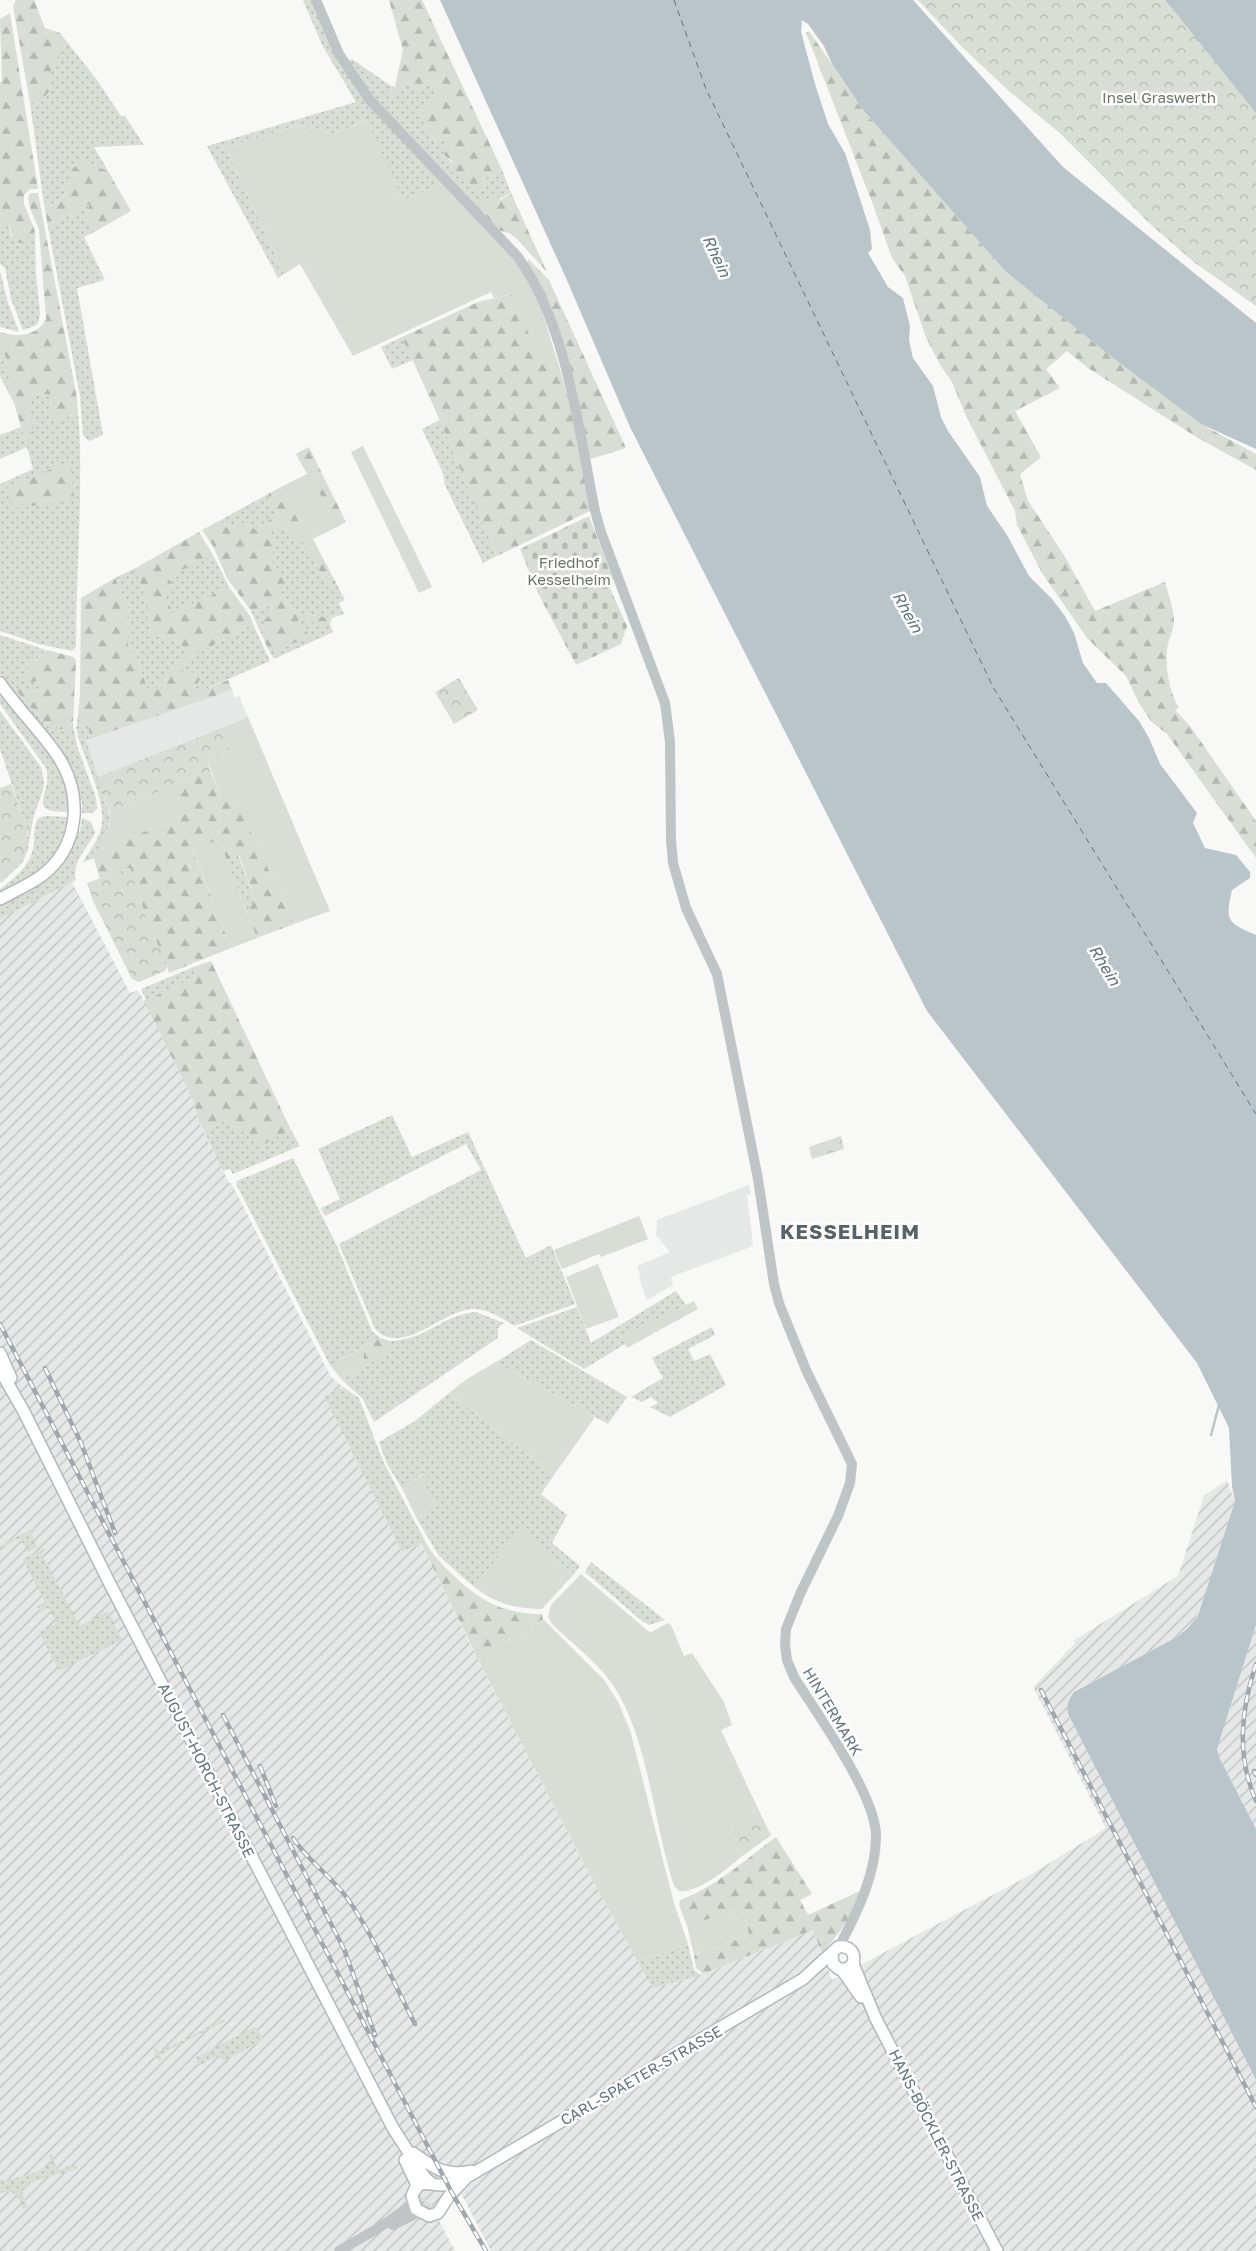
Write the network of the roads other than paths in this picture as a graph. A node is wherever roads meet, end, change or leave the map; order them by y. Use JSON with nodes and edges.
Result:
{"nodes":[{"id":1,"x":316,"y":0,"type":"edge"},
{"id":2,"x":0,"y":684,"type":"edge"},
{"id":3,"x":0,"y":899,"type":"edge"},
{"id":4,"x":0,"y":1353,"type":"edge"},
{"id":5,"x":0,"y":1370,"type":"edge"},
{"id":6,"x":4,"y":1380,"type":"edge"},
{"id":7,"x":23,"y":1410,"type":"junction"},
{"id":8,"x":841,"y":1946,"type":"junction"},
{"id":9,"x":832,"y":1954,"type":"junction"},
{"id":10,"x":854,"y":1964,"type":"junction"},
{"id":11,"x":839,"y":1969,"type":"junction"},
{"id":12,"x":803,"y":1979,"type":"junction"},
{"id":13,"x":876,"y":2019,"type":"junction"},
{"id":14,"x":393,"y":2128,"type":"junction"},
{"id":15,"x":408,"y":2150,"type":"junction"},
{"id":16,"x":433,"y":2168,"type":"joint"},
{"id":17,"x":478,"y":2170,"type":"junction"},
{"id":18,"x":467,"y":2177,"type":"junction"},
{"id":19,"x":434,"y":2184,"type":"junction"},
{"id":20,"x":416,"y":2189,"type":"junction"},
{"id":21,"x":412,"y":2201,"type":"junction"},
{"id":22,"x":446,"y":2201,"type":"junction"},
{"id":23,"x":419,"y":2212,"type":"junction"},
{"id":24,"x":382,"y":2226,"type":"junction"},
{"id":25,"x":338,"y":2251,"type":"edge"},
{"id":26,"x":997,"y":2251,"type":"edge"}],
"edges":[{"from":1,"to":8,"type":"street","name":"HINTERMARK"},
{"from":2,"to":3,"type":"main road"},
{"from":4,"to":7,"type":"main road","name":"AUGUST-HORCH-STRASSE"},
{"from":5,"to":6,"type":"main road","name":"AUGUST-HORCH-STRASSE"},
{"from":6,"to":7,"type":"main road","name":"AUGUST-HORCH-STRASSE"},
{"from":7,"to":14,"type":"main road","name":"AUGUST-HORCH-STRASSE"},
{"from":8,"to":9,"type":"main road","name":"CARL-SPAETER-STRASSE"},
{"from":8,"to":10,"type":"main road"},
{"from":9,"to":11,"type":"main road"},
{"from":9,"to":12,"type":"main road","name":"CARL-SPAETER-STRASSE"},
{"from":10,"to":11,"type":"main road","name":"CARL-SPAETER-STRASSE"},
{"from":10,"to":13,"type":"main road","name":"HANS-BÖCKLER-STRASSE"},
{"from":11,"to":12,"type":"main road","name":"CARL-SPAETER-STRASSE"},
{"from":11,"to":13,"type":"main road","name":"HANS-BÖCKLER-STRASSE"},
{"from":12,"to":17,"type":"main road","name":"CARL-SPAETER-STRASSE"},
{"from":13,"to":26,"type":"main road","name":"HANS-BÖCKLER-STRASSE"},
{"from":14,"to":15,"type":"main road","name":"AUGUST-HORCH-STRASSE"},
{"from":14,"to":20,"type":"main road","name":"AUGUST-HORCH-STRASSE"},
{"from":15,"to":16,"type":"main road","name":"AUGUST-HORCH-STRASSE"},
{"from":15,"to":19,"type":"main road","name":"AUGUST-HORCH-STRASSE"},
{"from":16,"to":17,"type":"main road","name":"CARL-SPAETER-STRASSE"},
{"from":17,"to":18,"type":"main road","name":"CARL-SPAETER-STRASSE"},
{"from":18,"to":19,"type":"main road","name":"CARL-SPAETER-STRASSE"},
{"from":18,"to":22,"type":"main road","name":"CARL-SPAETER-STRASSE"},
{"from":19,"to":20,"type":"main road","name":"CARL-SPAETER-STRASSE"},
{"from":19,"to":22,"type":"main road"},
{"from":20,"to":21,"type":"main road","name":"CARL-SPAETER-STRASSE"},
{"from":21,"to":23,"type":"main road"},
{"from":21,"to":24,"type":"street","name":"CARL-SPAETER-STRASSE"},
{"from":22,"to":23,"type":"main road","name":"CARL-SPAETER-STRASSE"},
{"from":23,"to":24,"type":"street","name":"CARL-SPAETER-STRASSE"},
{"from":24,"to":25,"type":"street","name":"CARL-SPAETER-STRASSE"}]}
